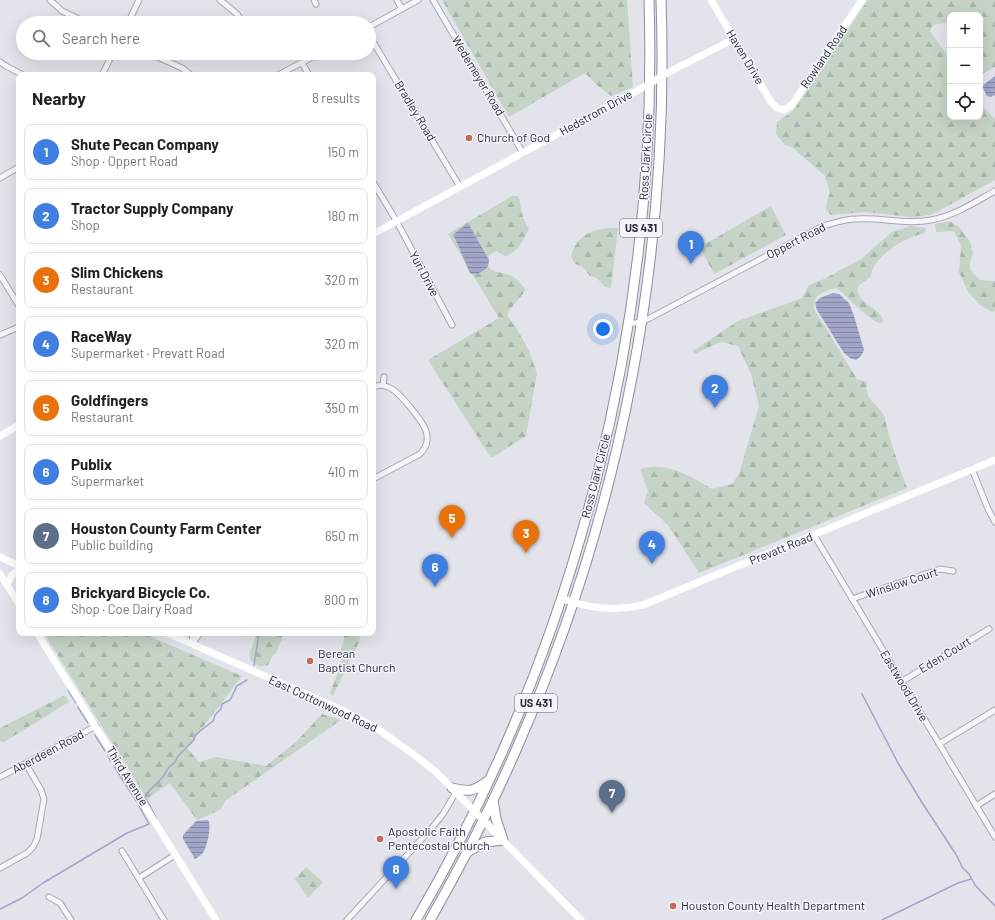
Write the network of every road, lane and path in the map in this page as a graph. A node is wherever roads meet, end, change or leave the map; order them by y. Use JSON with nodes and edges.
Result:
{"nodes":[{"id":1,"x":50,"y":0,"type":"edge"},
{"id":2,"x":139,"y":0,"type":"edge"},
{"id":3,"x":220,"y":0,"type":"edge"},
{"id":4,"x":397,"y":0,"type":"edge"},
{"id":5,"x":418,"y":0,"type":"edge"},
{"id":6,"x":433,"y":0,"type":"edge"},
{"id":7,"x":649,"y":0,"type":"edge"},
{"id":8,"x":661,"y":0,"type":"edge"},
{"id":9,"x":711,"y":0,"type":"edge"},
{"id":10,"x":862,"y":0,"type":"edge"},
{"id":11,"x":402,"y":9,"type":"junction"},
{"id":12,"x":72,"y":16,"type":"edge"},
{"id":13,"x":131,"y":16,"type":"edge"},
{"id":14,"x":238,"y":16,"type":"edge"},
{"id":15,"x":376,"y":23,"type":"edge"},
{"id":16,"x":734,"y":39,"type":"junction"},
{"id":17,"x":376,"y":46,"type":"edge"},
{"id":18,"x":110,"y":60,"type":"edge"},
{"id":19,"x":165,"y":60,"type":"edge"},
{"id":20,"x":307,"y":60,"type":"edge"},
{"id":21,"x":0,"y":62,"type":"edge"},
{"id":22,"x":302,"y":63,"type":"junction"},
{"id":23,"x":17,"y":72,"type":"edge"},
{"id":24,"x":104,"y":72,"type":"edge"},
{"id":25,"x":187,"y":72,"type":"edge"},
{"id":26,"x":284,"y":72,"type":"edge"},
{"id":27,"x":307,"y":72,"type":"edge"},
{"id":28,"x":662,"y":76,"type":"junction"},
{"id":29,"x":649,"y":84,"type":"junction"},
{"id":30,"x":784,"y":110,"type":"joint"},
{"id":31,"x":523,"y":153,"type":"junction"},
{"id":32,"x":16,"y":169,"type":"edge"},
{"id":33,"x":0,"y":178,"type":"edge"},
{"id":34,"x":376,"y":187,"type":"edge"},
{"id":35,"x":460,"y":187,"type":"junction"},
{"id":36,"x":995,"y":191,"type":"edge"},
{"id":37,"x":397,"y":222,"type":"junction"},
{"id":38,"x":376,"y":232,"type":"edge"},
{"id":39,"x":0,"y":275,"type":"edge"},
{"id":40,"x":16,"y":301,"type":"edge"},
{"id":41,"x":641,"y":322,"type":"junction"},
{"id":42,"x":628,"y":324,"type":"junction"},
{"id":43,"x":452,"y":325,"type":"dead end"},
{"id":44,"x":16,"y":328,"type":"edge"},
{"id":45,"x":0,"y":335,"type":"edge"},
{"id":46,"x":384,"y":377,"type":"dead end"},
{"id":47,"x":382,"y":385,"type":"junction"},
{"id":48,"x":376,"y":386,"type":"edge"},
{"id":49,"x":16,"y":428,"type":"edge"},
{"id":50,"x":0,"y":436,"type":"edge"},
{"id":51,"x":604,"y":449,"type":"junction"},
{"id":52,"x":616,"y":451,"type":"junction"},
{"id":53,"x":995,"y":460,"type":"edge"},
{"id":54,"x":972,"y":469,"type":"junction"},
{"id":55,"x":376,"y":477,"type":"edge"},
{"id":56,"x":995,"y":522,"type":"edge"},
{"id":57,"x":814,"y":535,"type":"junction"},
{"id":58,"x":0,"y":557,"type":"edge"},
{"id":59,"x":16,"y":565,"type":"edge"},
{"id":60,"x":953,"y":571,"type":"dead end"},
{"id":61,"x":16,"y":572,"type":"edge"},
{"id":62,"x":0,"y":574,"type":"edge"},
{"id":63,"x":6,"y":585,"type":"junction"},
{"id":64,"x":562,"y":598,"type":"junction"},
{"id":65,"x":852,"y":599,"type":"junction"},
{"id":66,"x":16,"y":600,"type":"edge"},
{"id":67,"x":573,"y":603,"type":"junction"},
{"id":68,"x":989,"y":629,"type":"dead end"},
{"id":69,"x":39,"y":636,"type":"edge"},
{"id":70,"x":174,"y":636,"type":"edge"},
{"id":71,"x":193,"y":636,"type":"edge"},
{"id":72,"x":198,"y":636,"type":"edge"},
{"id":73,"x":192,"y":644,"type":"junction"},
{"id":74,"x":539,"y":661,"type":"junction"},
{"id":75,"x":548,"y":672,"type":"junction"},
{"id":76,"x":901,"y":682,"type":"junction"},
{"id":77,"x":995,"y":710,"type":"edge"},
{"id":78,"x":96,"y":726,"type":"junction"},
{"id":79,"x":939,"y":744,"type":"junction"},
{"id":80,"x":26,"y":764,"type":"junction"},
{"id":81,"x":0,"y":778,"type":"edge"},
{"id":82,"x":489,"y":780,"type":"junction"},
{"id":83,"x":454,"y":790,"type":"junction"},
{"id":84,"x":995,"y":794,"type":"edge"},
{"id":85,"x":493,"y":800,"type":"junction"},
{"id":86,"x":976,"y":806,"type":"junction"},
{"id":87,"x":474,"y":812,"type":"junction"},
{"id":88,"x":483,"y":821,"type":"junction"},
{"id":89,"x":995,"y":837,"type":"edge"},
{"id":90,"x":504,"y":840,"type":"junction"},
{"id":91,"x":122,"y":851,"type":"dead end"},
{"id":92,"x":468,"y":852,"type":"junction"},
{"id":93,"x":175,"y":855,"type":"junction"},
{"id":94,"x":0,"y":868,"type":"edge"},
{"id":95,"x":138,"y":878,"type":"junction"},
{"id":96,"x":49,"y":897,"type":"dead end"},
{"id":97,"x":71,"y":920,"type":"edge"},
{"id":98,"x":164,"y":920,"type":"edge"},
{"id":99,"x":216,"y":920,"type":"edge"},
{"id":100,"x":347,"y":920,"type":"edge"},
{"id":101,"x":416,"y":920,"type":"edge"},
{"id":102,"x":430,"y":920,"type":"edge"},
{"id":103,"x":580,"y":920,"type":"edge"}],
"edges":[{"from":1,"to":12,"type":"street"},
{"from":2,"to":13,"type":"street"},
{"from":3,"to":14,"type":"street"},
{"from":4,"to":11,"type":"street"},
{"from":5,"to":11,"type":"street"},
{"from":6,"to":31,"type":"street","name":"Wedemeyer Road"},
{"from":7,"to":29,"type":"highway","name":"Ross Clark Circle","number":"US 431"},
{"from":8,"to":28,"type":"highway","name":"Ross Clark Circle","number":"US 431"},
{"from":9,"to":16,"type":"street","name":"Haven Drive"},
{"from":10,"to":30,"type":"street","name":"Rowland Road"},
{"from":11,"to":15,"type":"street"},
{"from":16,"to":28,"type":"street","name":"Hedstrom Drive"},
{"from":16,"to":30,"type":"street","name":"Haven Drive"},
{"from":17,"to":35,"type":"street","name":"Bradley Road"},
{"from":18,"to":24,"type":"street"},
{"from":19,"to":25,"type":"street"},
{"from":20,"to":22,"type":"street"},
{"from":21,"to":23,"type":"street"},
{"from":22,"to":26,"type":"street"},
{"from":22,"to":27,"type":"street"},
{"from":28,"to":29,"type":"street","name":"Hedstrom Drive"},
{"from":28,"to":41,"type":"highway","name":"Ross Clark Circle","number":"US 431"},
{"from":29,"to":31,"type":"street","name":"Hedstrom Drive"},
{"from":29,"to":42,"type":"highway","name":"Ross Clark Circle","number":"US 431"},
{"from":31,"to":35,"type":"street","name":"Hedstrom Drive"},
{"from":32,"to":33,"type":"street"},
{"from":34,"to":37,"type":"street","name":"Yuri Drive"},
{"from":35,"to":37,"type":"street","name":"Hedstrom Drive"},
{"from":36,"to":41,"type":"street","name":"Oppert Road"},
{"from":37,"to":38,"type":"street","name":"Hedstrom Drive"},
{"from":37,"to":43,"type":"street","name":"Yuri Drive"},
{"from":39,"to":40,"type":"street"},
{"from":41,"to":42,"type":"street","name":"Oppert Road"},
{"from":41,"to":52,"type":"highway","name":"Ross Clark Circle","number":"US 431"},
{"from":42,"to":51,"type":"highway","name":"Ross Clark Circle","number":"US 431"},
{"from":44,"to":45,"type":"street"},
{"from":46,"to":47,"type":"street"},
{"from":47,"to":48,"type":"street"},
{"from":47,"to":55,"type":"street"},
{"from":49,"to":50,"type":"street"},
{"from":51,"to":52,"type":"highway"},
{"from":51,"to":64,"type":"highway","name":"Ross Clark Circle","number":"US 431"},
{"from":52,"to":67,"type":"highway","name":"Ross Clark Circle","number":"US 431"},
{"from":53,"to":54,"type":"street","name":"Prevatt Road"},
{"from":54,"to":56,"type":"street"},
{"from":54,"to":57,"type":"street","name":"Prevatt Road"},
{"from":57,"to":65,"type":"street","name":"Eastwood Drive"},
{"from":57,"to":67,"type":"street","name":"Prevatt Road"},
{"from":58,"to":59,"type":"street"},
{"from":60,"to":65,"type":"street","name":"Winslow Court"},
{"from":61,"to":63,"type":"street"},
{"from":62,"to":63,"type":"street"},
{"from":63,"to":66,"type":"street"},
{"from":64,"to":67,"type":"street","name":"Prevatt Road"},
{"from":64,"to":74,"type":"highway","name":"Ross Clark Circle","number":"US 431"},
{"from":65,"to":76,"type":"street","name":"Eastwood Drive"},
{"from":67,"to":75,"type":"highway","name":"Ross Clark Circle","number":"US 431"},
{"from":68,"to":76,"type":"street","name":"Eden Court"},
{"from":69,"to":78,"type":"street","name":"Third Avenue"},
{"from":70,"to":73,"type":"street","name":"East Cottonwood Road"},
{"from":71,"to":73,"type":"street"},
{"from":72,"to":73,"type":"street"},
{"from":73,"to":83,"type":"street","name":"East Cottonwood Road"},
{"from":74,"to":75,"type":"highway"},
{"from":74,"to":82,"type":"highway","name":"Ross Clark Circle","number":"US 431"},
{"from":75,"to":85,"type":"highway","name":"Ross Clark Circle","number":"US 431"},
{"from":76,"to":79,"type":"street","name":"Eastwood Drive"},
{"from":77,"to":79,"type":"street"},
{"from":78,"to":80,"type":"street","name":"Aberdeen Road"},
{"from":78,"to":93,"type":"street","name":"Third Avenue"},
{"from":79,"to":86,"type":"street","name":"Eastwood Drive"},
{"from":80,"to":81,"type":"street","name":"Aberdeen Road"},
{"from":80,"to":94,"type":"street"},
{"from":82,"to":83,"type":"highway"},
{"from":82,"to":87,"type":"highway","name":"Ross Clark Circle","number":"US 431"},
{"from":83,"to":87,"type":"street","name":"East Cottonwood Road"},
{"from":83,"to":100,"type":"street"},
{"from":84,"to":86,"type":"street"},
{"from":85,"to":88,"type":"highway","name":"Ross Clark Circle","number":"US 431"},
{"from":85,"to":90,"type":"highway"},
{"from":86,"to":89,"type":"street","name":"Eastwood Drive"},
{"from":87,"to":88,"type":"street","name":"East Cottonwood Road"},
{"from":87,"to":101,"type":"highway","name":"Ross Clark Circle","number":"US 431"},
{"from":88,"to":90,"type":"street","name":"East Cottonwood Road"},
{"from":88,"to":92,"type":"highway","name":"Ross Clark Circle","number":"US 431"},
{"from":90,"to":92,"type":"highway"},
{"from":90,"to":103,"type":"street","name":"East Cottonwood Road"},
{"from":91,"to":95,"type":"street"},
{"from":92,"to":102,"type":"highway","name":"Ross Clark Circle","number":"US 431"},
{"from":93,"to":95,"type":"street"},
{"from":93,"to":99,"type":"street","name":"Third Avenue"},
{"from":95,"to":98,"type":"street"},
{"from":96,"to":97,"type":"street"}]}
